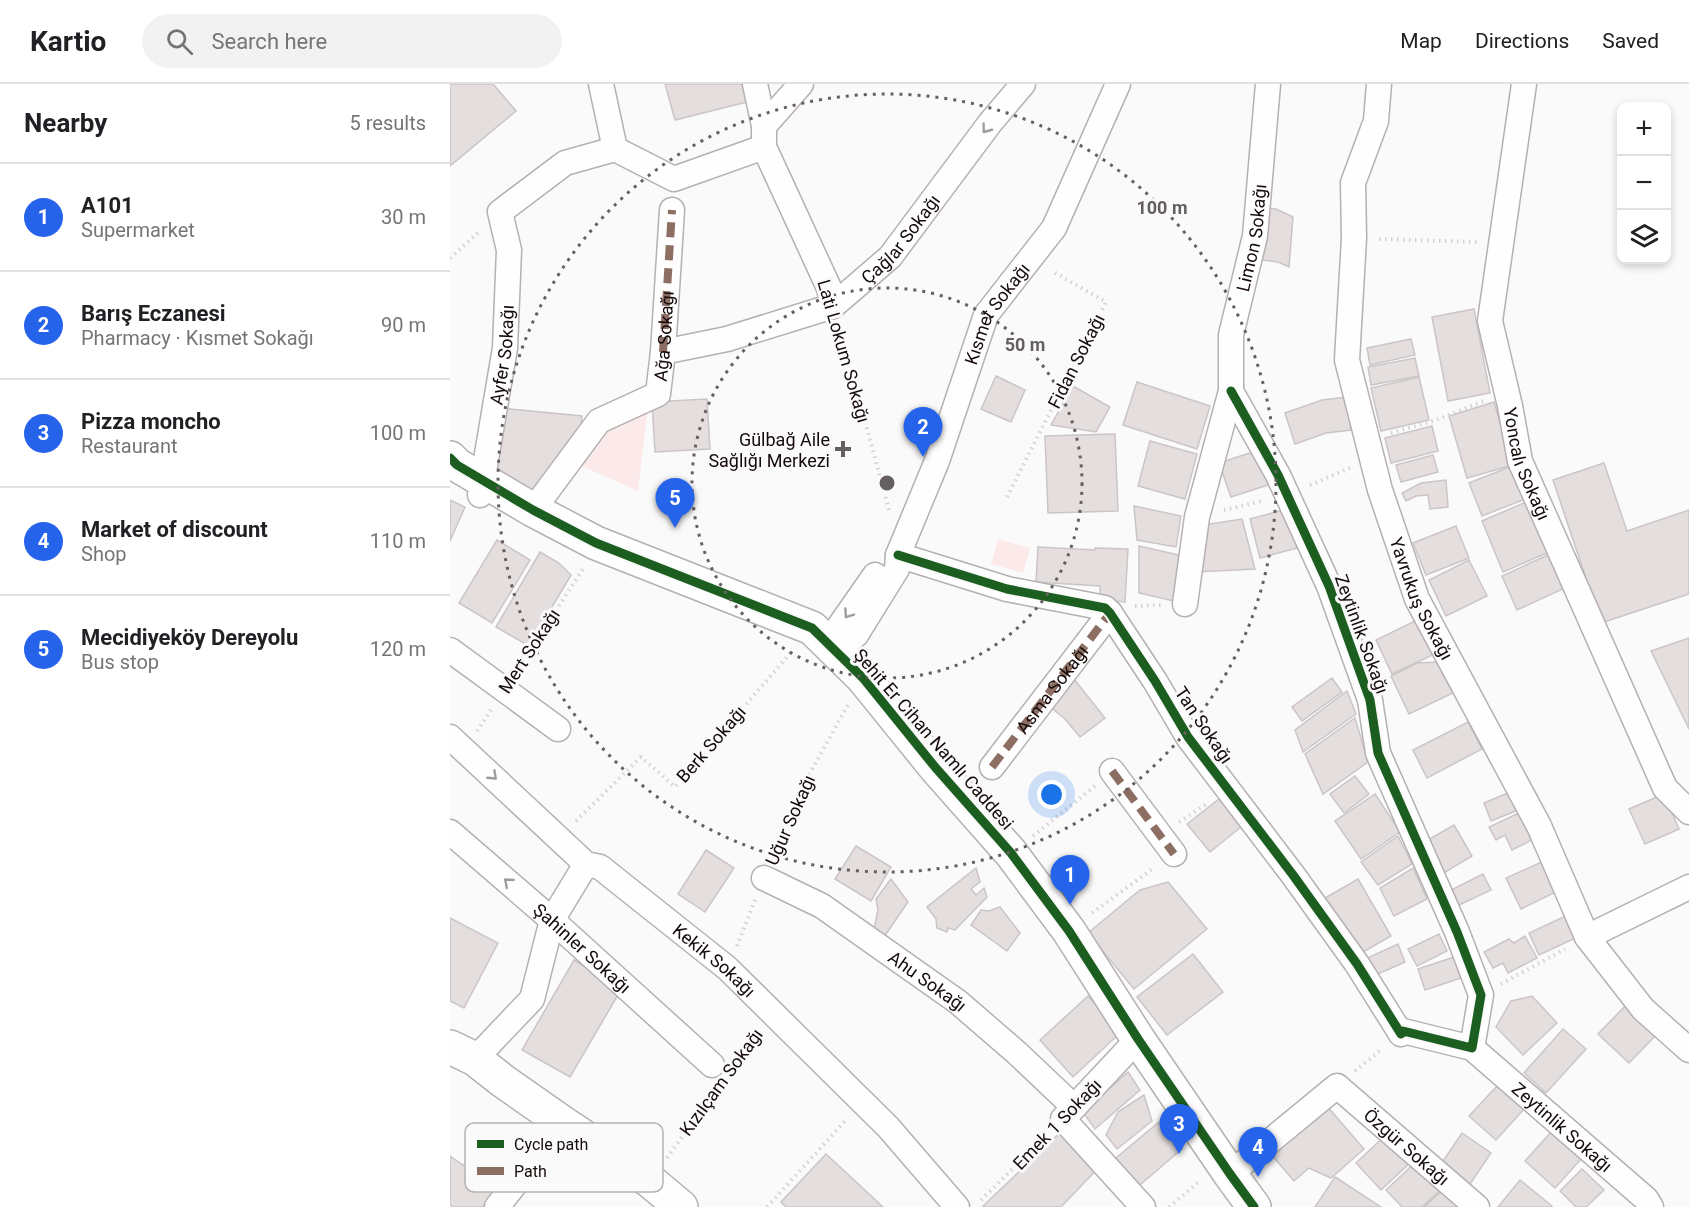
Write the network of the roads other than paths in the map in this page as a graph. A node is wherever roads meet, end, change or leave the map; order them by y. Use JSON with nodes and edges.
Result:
{"nodes":[{"id":1,"x":601,"y":84,"type":"edge"},
{"id":2,"x":755,"y":84,"type":"edge"},
{"id":3,"x":801,"y":84,"type":"edge"},
{"id":4,"x":1023,"y":84,"type":"edge"},
{"id":5,"x":1118,"y":84,"type":"edge"},
{"id":6,"x":1268,"y":84,"type":"edge"},
{"id":7,"x":1379,"y":84,"type":"edge"},
{"id":8,"x":1524,"y":84,"type":"edge"},
{"id":9,"x":764,"y":136,"type":"junction"},
{"id":10,"x":615,"y":149,"type":"junction"},
{"id":11,"x":672,"y":210,"type":"dead end"},
{"id":12,"x":833,"y":306,"type":"junction"},
{"id":13,"x":663,"y":352,"type":"junction"},
{"id":14,"x":1231,"y":391,"type":"junction"},
{"id":15,"x":450,"y":458,"type":"edge"},
{"id":16,"x":450,"y":476,"type":"edge"},
{"id":17,"x":482,"y":488,"type":"junction"},
{"id":18,"x":533,"y":510,"type":"junction"},
{"id":19,"x":898,"y":555,"type":"junction"},
{"id":20,"x":1185,"y":604,"type":"road end"},
{"id":21,"x":1107,"y":610,"type":"junction"},
{"id":22,"x":450,"y":650,"type":"edge"},
{"id":23,"x":835,"y":651,"type":"junction"},
{"id":24,"x":558,"y":729,"type":"dead end"},
{"id":25,"x":457,"y":743,"type":"edge"},
{"id":26,"x":992,"y":767,"type":"dead end"},
{"id":27,"x":1112,"y":771,"type":"road end"},
{"id":28,"x":1689,"y":812,"type":"edge"},
{"id":29,"x":450,"y":832,"type":"edge"},
{"id":30,"x":1167,"y":844,"type":"road end"},
{"id":31,"x":586,"y":864,"type":"junction"},
{"id":32,"x":764,"y":879,"type":"road end"},
{"id":33,"x":1689,"y":887,"type":"edge"},
{"id":34,"x":552,"y":920,"type":"junction"},
{"id":35,"x":1587,"y":937,"type":"junction"},
{"id":36,"x":1135,"y":1042,"type":"junction"},
{"id":37,"x":1472,"y":1048,"type":"junction"},
{"id":38,"x":1689,"y":1050,"type":"edge"},
{"id":39,"x":463,"y":1053,"type":"edge"},
{"id":40,"x":720,"y":1074,"type":"road end"},
{"id":41,"x":1069,"y":1113,"type":"junction"},
{"id":42,"x":562,"y":1123,"type":"edge"},
{"id":43,"x":1222,"y":1172,"type":"junction"},
{"id":44,"x":509,"y":1192,"type":"edge"},
{"id":45,"x":663,"y":1192,"type":"edge"},
{"id":46,"x":497,"y":1207,"type":"edge"},
{"id":47,"x":681,"y":1207,"type":"edge"},
{"id":48,"x":957,"y":1207,"type":"edge"},
{"id":49,"x":1143,"y":1207,"type":"edge"},
{"id":50,"x":1242,"y":1207,"type":"edge"},
{"id":51,"x":1254,"y":1207,"type":"edge"},
{"id":52,"x":1477,"y":1207,"type":"edge"},
{"id":53,"x":1650,"y":1207,"type":"edge"}],
"edges":[{"from":1,"to":10,"type":"street"},
{"from":2,"to":9,"type":"street","name":"Lati Lokum Sokağı"},
{"from":3,"to":9,"type":"street"},
{"from":4,"to":12,"type":"street","name":"Çağlar Sokağı","one_way":true},
{"from":5,"to":19,"type":"street","name":"Kısmet Sokağı"},
{"from":6,"to":14,"type":"street","name":"Limon Sokağı"},
{"from":7,"to":35,"type":"street","name":"Yavrukuş Sokağı"},
{"from":8,"to":28,"type":"street","name":"Yoncalı Sokağı"},
{"from":9,"to":10,"type":"street"},
{"from":9,"to":12,"type":"street","name":"Lati Lokum Sokağı"},
{"from":10,"to":17,"type":"street","name":"Ayfer Sokağı"},
{"from":11,"to":13,"type":"street","name":"Ağa Sokağı"},
{"from":12,"to":13,"type":"street","name":"Çağlar Sokağı"},
{"from":13,"to":18,"type":"street","name":"Ağa Sokağı"},
{"from":14,"to":20,"type":"street"},
{"from":14,"to":37,"type":"street","name":"Zeytinlik Sokağı"},
{"from":15,"to":17,"type":"street","name":"Şehit Er Cihan Namlı Caddesi"},
{"from":16,"to":17,"type":"street","name":"Şehit Er Cihan Namlı Caddesi"},
{"from":17,"to":18,"type":"street","name":"Şehit Er Cihan Namlı Caddesi"},
{"from":17,"to":36,"type":"street","name":"Şehit Er Cihan Namlı Caddesi"},
{"from":18,"to":23,"type":"street","name":"Şehit Er Cihan Namlı Caddesi"},
{"from":19,"to":21,"type":"street"},
{"from":19,"to":23,"type":"street","name":"Kısmet Sokağı"},
{"from":21,"to":26,"type":"street","name":"Asma Sokağı"},
{"from":21,"to":37,"type":"street","name":"Tan Sokağı"},
{"from":22,"to":24,"type":"street"},
{"from":23,"to":36,"type":"street","name":"Şehit Er Cihan Namlı Caddesi"},
{"from":25,"to":31,"type":"street","name":"Kekik Sokağı","one_way":true},
{"from":27,"to":30,"type":"street"},
{"from":34,"to":29,"type":"street","name":"Şahinler Sokağı","one_way":true},
{"from":31,"to":34,"type":"street"},
{"from":31,"to":48,"type":"street","name":"Kekik Sokağı"},
{"from":32,"to":41,"type":"street","name":"Ahu Sokağı"},
{"from":33,"to":35,"type":"street"},
{"from":34,"to":39,"type":"street"},
{"from":34,"to":40,"type":"street","name":"Şahinler Sokağı"},
{"from":35,"to":38,"type":"street","name":"Yavrukuş Sokağı"},
{"from":36,"to":41,"type":"street","name":"Emek 1 Sokağı"},
{"from":36,"to":43,"type":"street","name":"Şehit Er Cihan Namlı Caddesi"},
{"from":37,"to":53,"type":"street","name":"Zeytinlik Sokağı"},
{"from":39,"to":42,"type":"street"},
{"from":41,"to":49,"type":"street","name":"Ahu Sokağı"},
{"from":43,"to":50,"type":"street","name":"Şehit Er Cihan Namlı Caddesi"},
{"from":43,"to":51,"type":"street","name":"Şehit Er Cihan Namlı Caddesi"},
{"from":43,"to":52,"type":"street","name":"Özgür Sokağı"},
{"from":44,"to":46,"type":"street"},
{"from":45,"to":47,"type":"street"}]}
